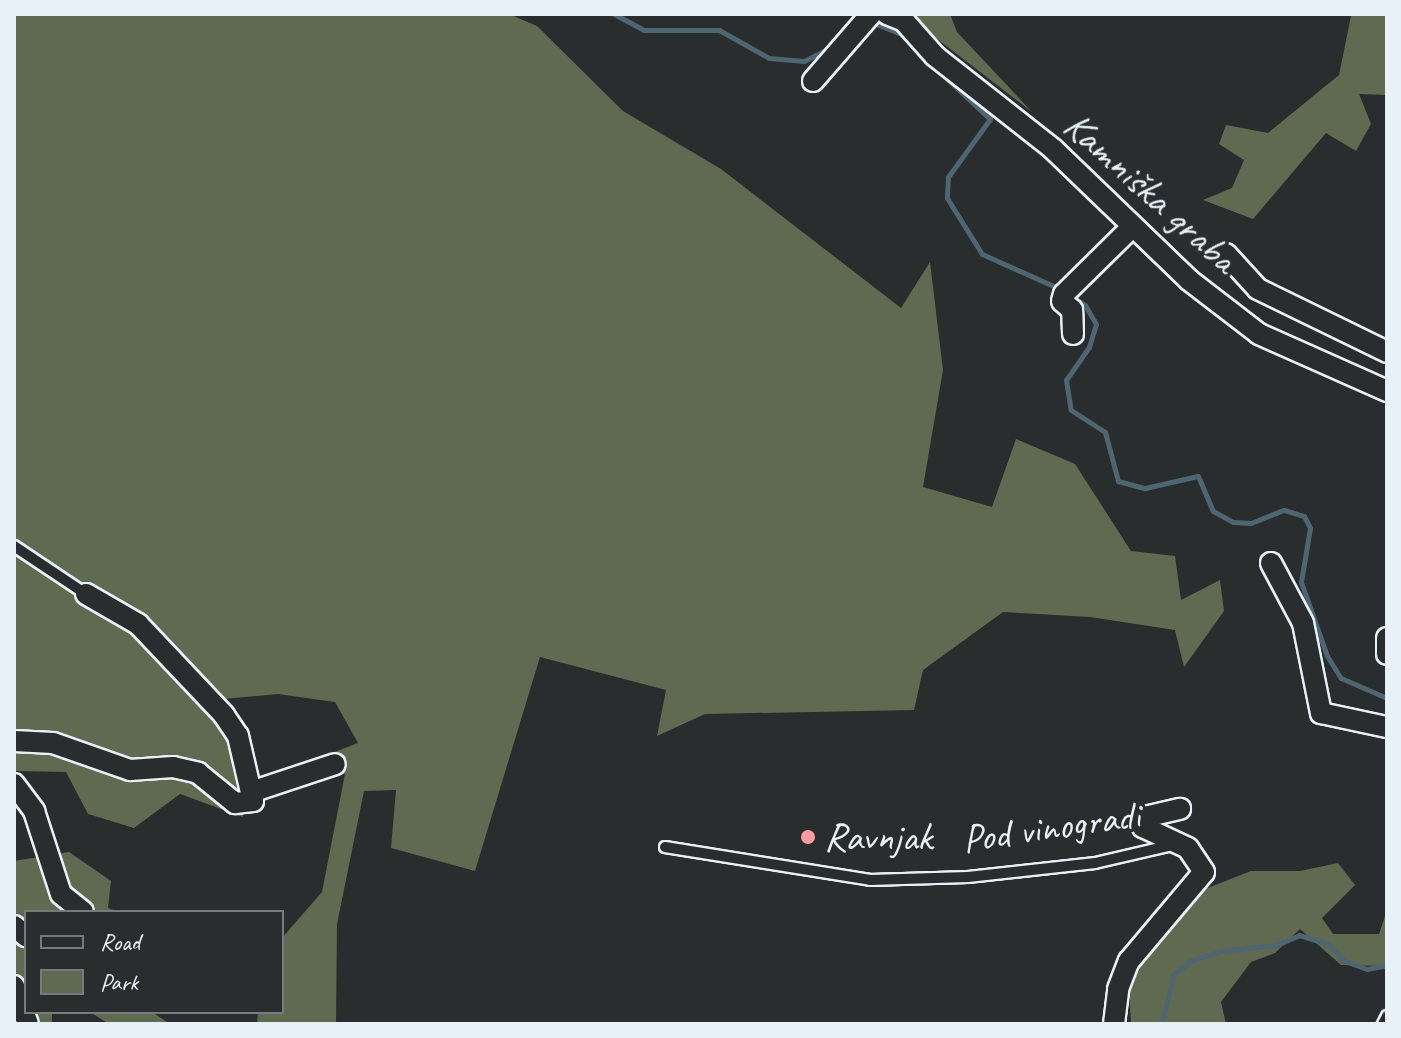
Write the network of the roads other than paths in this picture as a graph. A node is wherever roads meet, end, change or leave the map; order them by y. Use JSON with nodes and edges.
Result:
{"nodes":[{"id":1,"x":872,"y":18,"type":"edge"},
{"id":2,"x":813,"y":81,"type":"dead end"},
{"id":3,"x":1132,"y":227,"type":"junction"},
{"id":4,"x":1226,"y":254,"type":"dead end"},
{"id":5,"x":1073,"y":334,"type":"dead end"},
{"id":6,"x":1387,"y":352,"type":"edge"},
{"id":7,"x":1387,"y":391,"type":"edge"},
{"id":8,"x":14,"y":546,"type":"edge"},
{"id":9,"x":1271,"y":563,"type":"dead end"},
{"id":10,"x":86,"y":594,"type":"joint"},
{"id":11,"x":1387,"y":638,"type":"edge"},
{"id":12,"x":1387,"y":654,"type":"edge"},
{"id":13,"x":1387,"y":727,"type":"edge"},
{"id":14,"x":14,"y":741,"type":"edge"},
{"id":15,"x":335,"y":764,"type":"dead end"},
{"id":16,"x":14,"y":784,"type":"edge"},
{"id":17,"x":254,"y":791,"type":"junction"},
{"id":18,"x":1180,"y":809,"type":"dead end"},
{"id":19,"x":1177,"y":844,"type":"junction"},
{"id":20,"x":665,"y":847,"type":"dead end"},
{"id":21,"x":81,"y":910,"type":"edge"},
{"id":22,"x":14,"y":986,"type":"edge"},
{"id":23,"x":24,"y":1013,"type":"edge"},
{"id":24,"x":1387,"y":1016,"type":"edge"},
{"id":25,"x":1114,"y":1024,"type":"edge"},
{"id":26,"x":1383,"y":1024,"type":"edge"}],
"edges":[{"from":1,"to":2,"type":"street"},
{"from":1,"to":3,"type":"street","name":"Kamniška graba"},
{"from":3,"to":5,"type":"street"},
{"from":3,"to":7,"type":"street","name":"Kamniška graba"},
{"from":4,"to":6,"type":"street"},
{"from":8,"to":10,"type":"lane"},
{"from":9,"to":13,"type":"street"},
{"from":10,"to":17,"type":"street"},
{"from":11,"to":12,"type":"street"},
{"from":14,"to":17,"type":"street"},
{"from":15,"to":17,"type":"street"},
{"from":16,"to":21,"type":"street"},
{"from":18,"to":19,"type":"street"},
{"from":19,"to":20,"type":"lane","name":"Pod vinogradi"},
{"from":19,"to":25,"type":"street","name":"Pod vinogradi"},
{"from":22,"to":23,"type":"street"},
{"from":24,"to":26,"type":"lane"}]}
